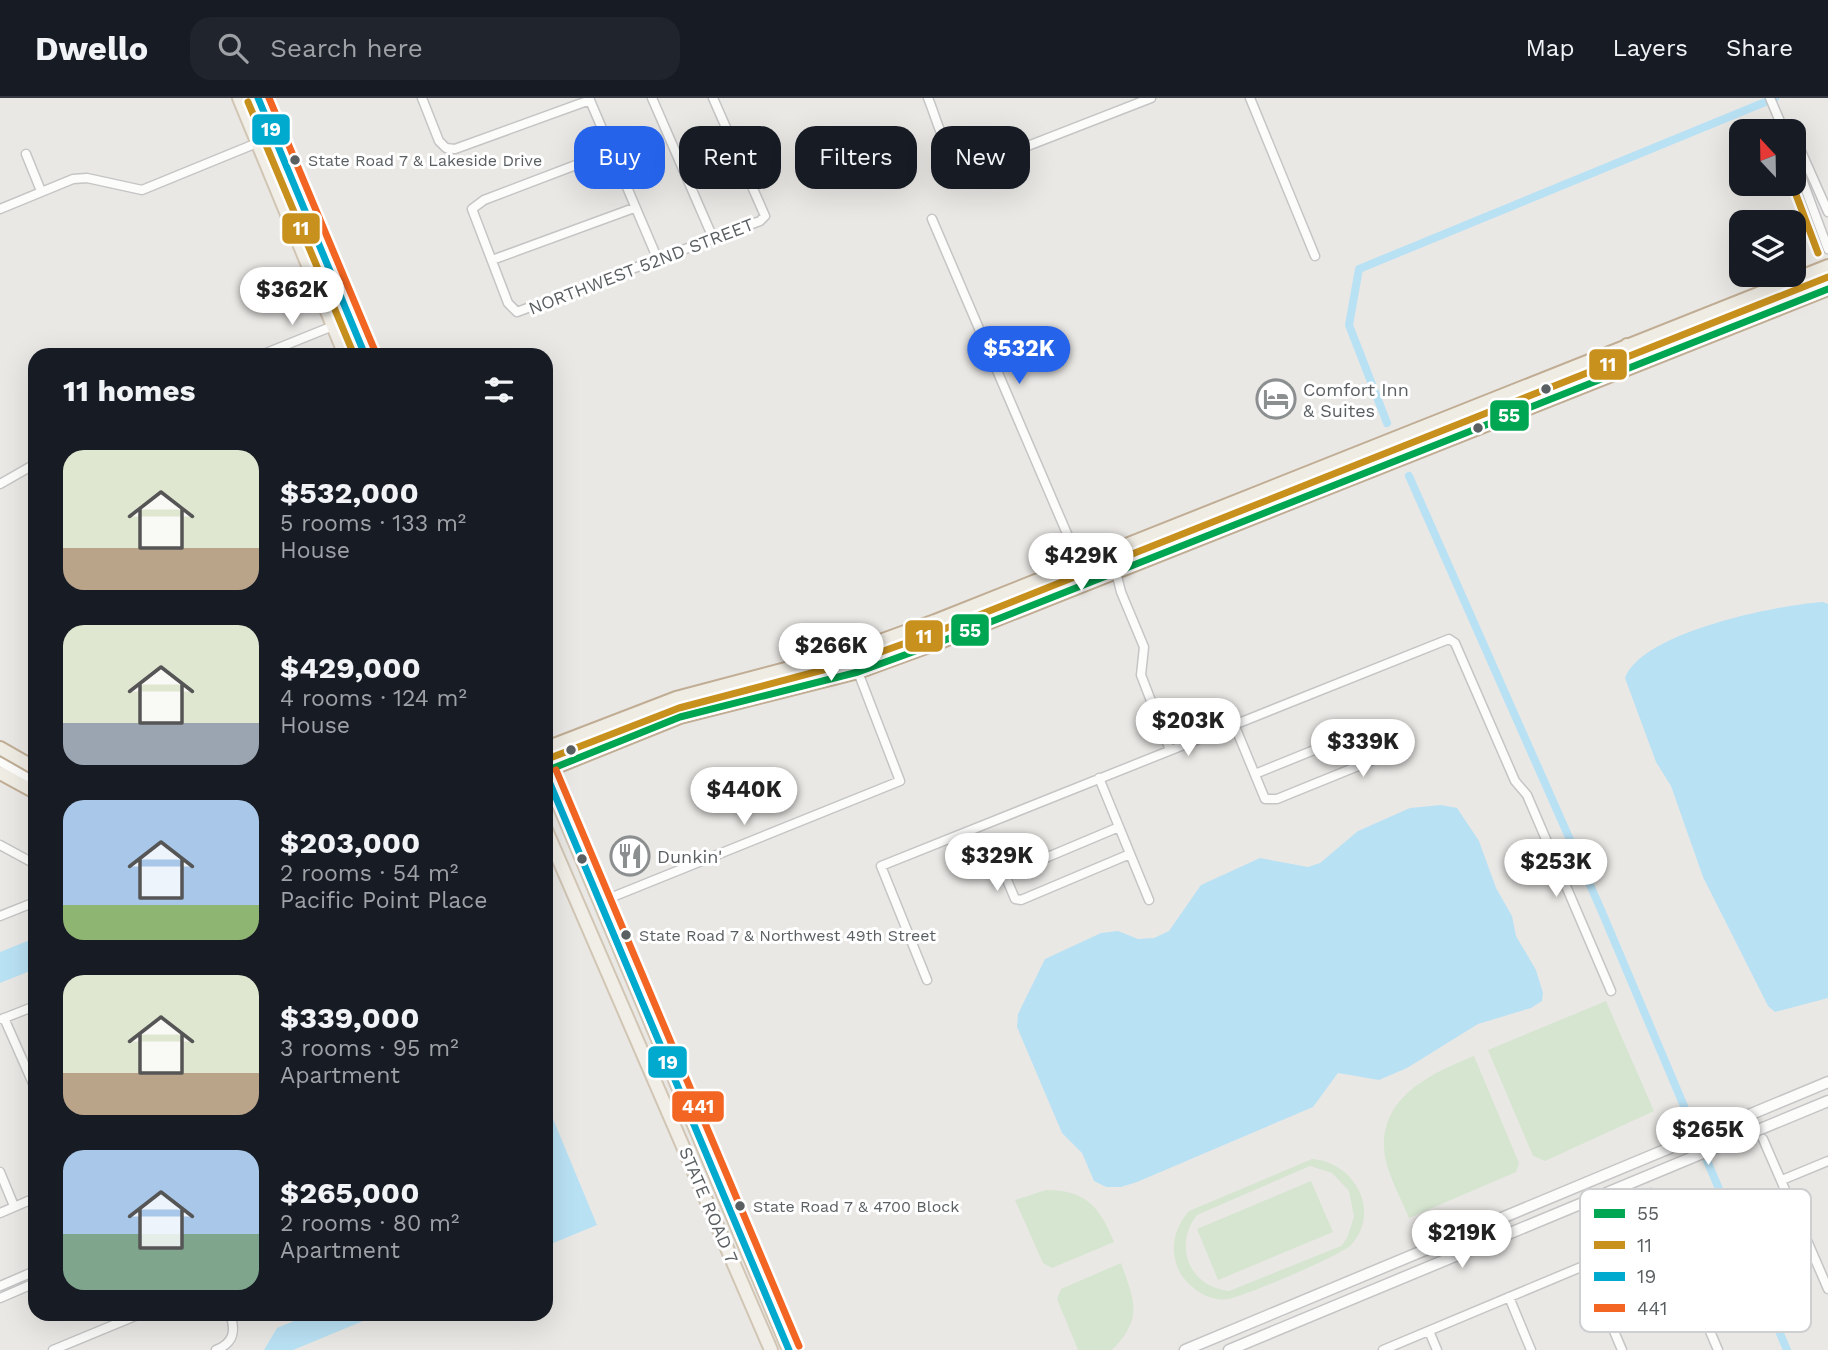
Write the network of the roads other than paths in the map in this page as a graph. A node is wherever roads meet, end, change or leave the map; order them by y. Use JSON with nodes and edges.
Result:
{"nodes":[{"id":1,"x":239,"y":98,"type":"edge"},
{"id":2,"x":258,"y":98,"type":"edge"},
{"id":3,"x":422,"y":98,"type":"edge"},
{"id":4,"x":652,"y":98,"type":"edge"},
{"id":5,"x":713,"y":98,"type":"edge"},
{"id":6,"x":928,"y":98,"type":"edge"},
{"id":7,"x":1151,"y":98,"type":"edge"},
{"id":8,"x":1250,"y":98,"type":"edge"},
{"id":9,"x":1770,"y":98,"type":"edge"},
{"id":10,"x":590,"y":99,"type":"edge"},
{"id":11,"x":1779,"y":119,"type":"edge"},
{"id":12,"x":600,"y":126,"type":"edge"},
{"id":13,"x":257,"y":143,"type":"junction"},
{"id":14,"x":279,"y":152,"type":"junction"},
{"id":15,"x":26,"y":154,"type":"dead end"},
{"id":16,"x":1806,"y":162,"type":"edge"},
{"id":17,"x":574,"y":166,"type":"edge"},
{"id":18,"x":626,"y":189,"type":"edge"},
{"id":19,"x":1806,"y":190,"type":"edge"},
{"id":20,"x":41,"y":191,"type":"junction"},
{"id":21,"x":634,"y":208,"type":"junction"},
{"id":22,"x":0,"y":209,"type":"edge"},
{"id":23,"x":1828,"y":212,"type":"edge"},
{"id":24,"x":932,"y":219,"type":"dead end"},
{"id":25,"x":713,"y":238,"type":"junction"},
{"id":26,"x":1828,"y":249,"type":"edge"},
{"id":27,"x":1315,"y":256,"type":"dead end"},
{"id":28,"x":492,"y":260,"type":"junction"},
{"id":29,"x":658,"y":260,"type":"junction"},
{"id":30,"x":1828,"y":266,"type":"edge"},
{"id":31,"x":1828,"y":289,"type":"edge"},
{"id":32,"x":321,"y":299,"type":"junction"},
{"id":33,"x":1729,"y":304,"type":"junction"},
{"id":34,"x":348,"y":319,"type":"junction"},
{"id":35,"x":333,"y":326,"type":"junction"},
{"id":36,"x":359,"y":341,"type":"junction"},
{"id":37,"x":1627,"y":345,"type":"junction"},
{"id":38,"x":278,"y":348,"type":"edge"},
{"id":39,"x":342,"y":348,"type":"edge"},
{"id":40,"x":362,"y":348,"type":"edge"},
{"id":41,"x":1634,"y":366,"type":"junction"},
{"id":42,"x":1510,"y":415,"type":"junction"},
{"id":43,"x":28,"y":468,"type":"edge"},
{"id":44,"x":0,"y":484,"type":"edge"},
{"id":45,"x":1158,"y":533,"type":"junction"},
{"id":46,"x":1080,"y":564,"type":"junction"},
{"id":47,"x":1116,"y":572,"type":"junction"},
{"id":48,"x":1043,"y":601,"type":"junction"},
{"id":49,"x":951,"y":615,"type":"junction"},
{"id":50,"x":860,"y":648,"type":"junction"},
{"id":51,"x":858,"y":672,"type":"junction"},
{"id":52,"x":770,"y":695,"type":"junction"},
{"id":53,"x":1234,"y":724,"type":"junction"},
{"id":54,"x":553,"y":745,"type":"edge"},
{"id":55,"x":0,"y":748,"type":"edge"},
{"id":56,"x":1170,"y":750,"type":"junction"},
{"id":57,"x":0,"y":762,"type":"edge"},
{"id":58,"x":28,"y":764,"type":"edge"},
{"id":59,"x":553,"y":769,"type":"edge"},
{"id":60,"x":0,"y":773,"type":"edge"},
{"id":61,"x":1255,"y":774,"type":"junction"},
{"id":62,"x":28,"y":778,"type":"edge"},
{"id":63,"x":1099,"y":778,"type":"junction"},
{"id":64,"x":28,"y":788,"type":"edge"},
{"id":65,"x":553,"y":789,"type":"edge"},
{"id":66,"x":1119,"y":827,"type":"junction"},
{"id":67,"x":0,"y":845,"type":"edge"},
{"id":68,"x":553,"y":846,"type":"edge"},
{"id":69,"x":1130,"y":854,"type":"junction"},
{"id":70,"x":28,"y":860,"type":"edge"},
{"id":71,"x":1149,"y":900,"type":"dead end"},
{"id":72,"x":600,"y":902,"type":"junction"},
{"id":73,"x":28,"y":905,"type":"edge"},
{"id":74,"x":0,"y":916,"type":"edge"},
{"id":75,"x":927,"y":980,"type":"dead end"},
{"id":76,"x":1611,"y":991,"type":"dead end"},
{"id":77,"x":28,"y":1009,"type":"edge"},
{"id":78,"x":2,"y":1019,"type":"edge"},
{"id":79,"x":28,"y":1073,"type":"edge"},
{"id":80,"x":1828,"y":1082,"type":"edge"},
{"id":81,"x":1828,"y":1101,"type":"edge"},
{"id":82,"x":1757,"y":1111,"type":"junction"},
{"id":83,"x":1764,"y":1128,"type":"junction"},
{"id":84,"x":1763,"y":1139,"type":"dead end"},
{"id":85,"x":1828,"y":1161,"type":"edge"},
{"id":86,"x":0,"y":1172,"type":"edge"},
{"id":87,"x":1782,"y":1181,"type":"junction"},
{"id":88,"x":1616,"y":1189,"type":"edge"},
{"id":89,"x":1785,"y":1189,"type":"edge"},
{"id":90,"x":28,"y":1201,"type":"edge"},
{"id":91,"x":1580,"y":1204,"type":"edge"},
{"id":92,"x":14,"y":1206,"type":"junction"},
{"id":93,"x":0,"y":1213,"type":"edge"},
{"id":94,"x":1811,"y":1249,"type":"edge"},
{"id":95,"x":1580,"y":1267,"type":"edge"},
{"id":96,"x":28,"y":1274,"type":"edge"},
{"id":97,"x":0,"y":1286,"type":"edge"},
{"id":98,"x":28,"y":1286,"type":"edge"},
{"id":99,"x":1828,"y":1289,"type":"edge"},
{"id":100,"x":1509,"y":1297,"type":"junction"},
{"id":101,"x":0,"y":1298,"type":"edge"},
{"id":102,"x":123,"y":1321,"type":"edge"},
{"id":103,"x":232,"y":1321,"type":"edge"},
{"id":104,"x":1429,"y":1331,"type":"junction"},
{"id":105,"x":1614,"y":1332,"type":"edge"},
{"id":106,"x":1710,"y":1332,"type":"edge"},
{"id":107,"x":53,"y":1350,"type":"edge"},
{"id":108,"x":216,"y":1350,"type":"edge"},
{"id":109,"x":771,"y":1350,"type":"edge"},
{"id":110,"x":789,"y":1350,"type":"edge"},
{"id":111,"x":1185,"y":1350,"type":"edge"},
{"id":112,"x":1229,"y":1350,"type":"edge"},
{"id":113,"x":1383,"y":1350,"type":"edge"},
{"id":114,"x":1437,"y":1350,"type":"edge"},
{"id":115,"x":1531,"y":1350,"type":"edge"},
{"id":116,"x":1622,"y":1350,"type":"edge"},
{"id":117,"x":1718,"y":1350,"type":"edge"}],
"edges":[{"from":1,"to":13,"type":"main road"},
{"from":2,"to":14,"type":"main road"},
{"from":3,"to":10,"type":"street"},
{"from":4,"to":25,"type":"street"},
{"from":5,"to":25,"type":"street","name":"NORTHWEST 52ND STREET"},
{"from":6,"to":7,"type":"street"},
{"from":8,"to":27,"type":"street"},
{"from":9,"to":11,"type":"street"},
{"from":10,"to":12,"type":"street"},
{"from":13,"to":14,"type":"main road"},
{"from":13,"to":20,"type":"street"},
{"from":13,"to":32,"type":"main road"},
{"from":14,"to":34,"type":"main road"},
{"from":15,"to":20,"type":"street"},
{"from":16,"to":23,"type":"street"},
{"from":17,"to":28,"type":"street"},
{"from":18,"to":21,"type":"street"},
{"from":19,"to":26,"type":"street"},
{"from":20,"to":22,"type":"street"},
{"from":21,"to":28,"type":"street"},
{"from":21,"to":29,"type":"street"},
{"from":24,"to":46,"type":"street"},
{"from":25,"to":29,"type":"street","name":"NORTHWEST 52ND STREET"},
{"from":28,"to":29,"type":"street","name":"NORTHWEST 52ND STREET"},
{"from":30,"to":33,"type":"highway"},
{"from":31,"to":41,"type":"highway"},
{"from":32,"to":34,"type":"main road"},
{"from":32,"to":35,"type":"main road"},
{"from":33,"to":37,"type":"highway"},
{"from":33,"to":41,"type":"street"},
{"from":34,"to":36,"type":"main road"},
{"from":35,"to":36,"type":"main road"},
{"from":35,"to":38,"type":"street"},
{"from":35,"to":39,"type":"main road"},
{"from":36,"to":40,"type":"main road"},
{"from":37,"to":42,"type":"highway"},
{"from":37,"to":45,"type":"highway"},
{"from":41,"to":42,"type":"highway"},
{"from":42,"to":47,"type":"highway"},
{"from":43,"to":44,"type":"street"},
{"from":45,"to":46,"type":"highway"},
{"from":45,"to":47,"type":"street"},
{"from":46,"to":48,"type":"street"},
{"from":46,"to":49,"type":"highway"},
{"from":47,"to":48,"type":"highway"},
{"from":47,"to":56,"type":"street"},
{"from":48,"to":51,"type":"highway"},
{"from":49,"to":50,"type":"highway"},
{"from":49,"to":51,"type":"street"},
{"from":50,"to":52,"type":"street"},
{"from":50,"to":54,"type":"highway"},
{"from":51,"to":52,"type":"highway"},
{"from":51,"to":72,"type":"street"},
{"from":52,"to":59,"type":"highway"},
{"from":53,"to":56,"type":"street"},
{"from":53,"to":61,"type":"street"},
{"from":53,"to":76,"type":"street"},
{"from":55,"to":58,"type":"highway"},
{"from":56,"to":63,"type":"street"},
{"from":57,"to":62,"type":"street"},
{"from":60,"to":64,"type":"highway"},
{"from":61,"to":61,"type":"street"},
{"from":63,"to":66,"type":"street"},
{"from":63,"to":75,"type":"street"},
{"from":65,"to":72,"type":"main road","name":"STATE ROAD 7"},
{"from":66,"to":69,"type":"street"},
{"from":66,"to":69,"type":"street"},
{"from":67,"to":70,"type":"street"},
{"from":68,"to":109,"type":"main road","name":"STATE ROAD 7"},
{"from":69,"to":71,"type":"street"},
{"from":72,"to":110,"type":"main road","name":"STATE ROAD 7"},
{"from":73,"to":74,"type":"street"},
{"from":77,"to":78,"type":"street"},
{"from":78,"to":79,"type":"street"},
{"from":80,"to":82,"type":"street"},
{"from":81,"to":83,"type":"street"},
{"from":82,"to":83,"type":"street"},
{"from":82,"to":111,"type":"street"},
{"from":83,"to":88,"type":"street"},
{"from":84,"to":87,"type":"street"},
{"from":85,"to":87,"type":"street"},
{"from":86,"to":92,"type":"street"},
{"from":87,"to":89,"type":"street"},
{"from":90,"to":92,"type":"street"},
{"from":91,"to":112,"type":"street"},
{"from":92,"to":93,"type":"street"},
{"from":94,"to":99,"type":"street"},
{"from":95,"to":100,"type":"street"},
{"from":96,"to":97,"type":"street"},
{"from":98,"to":101,"type":"street"},
{"from":100,"to":104,"type":"street"},
{"from":100,"to":115,"type":"street"},
{"from":102,"to":107,"type":"street"},
{"from":103,"to":108,"type":"street"},
{"from":104,"to":113,"type":"street"},
{"from":104,"to":114,"type":"street"},
{"from":105,"to":116,"type":"street"},
{"from":106,"to":117,"type":"street"}]}
